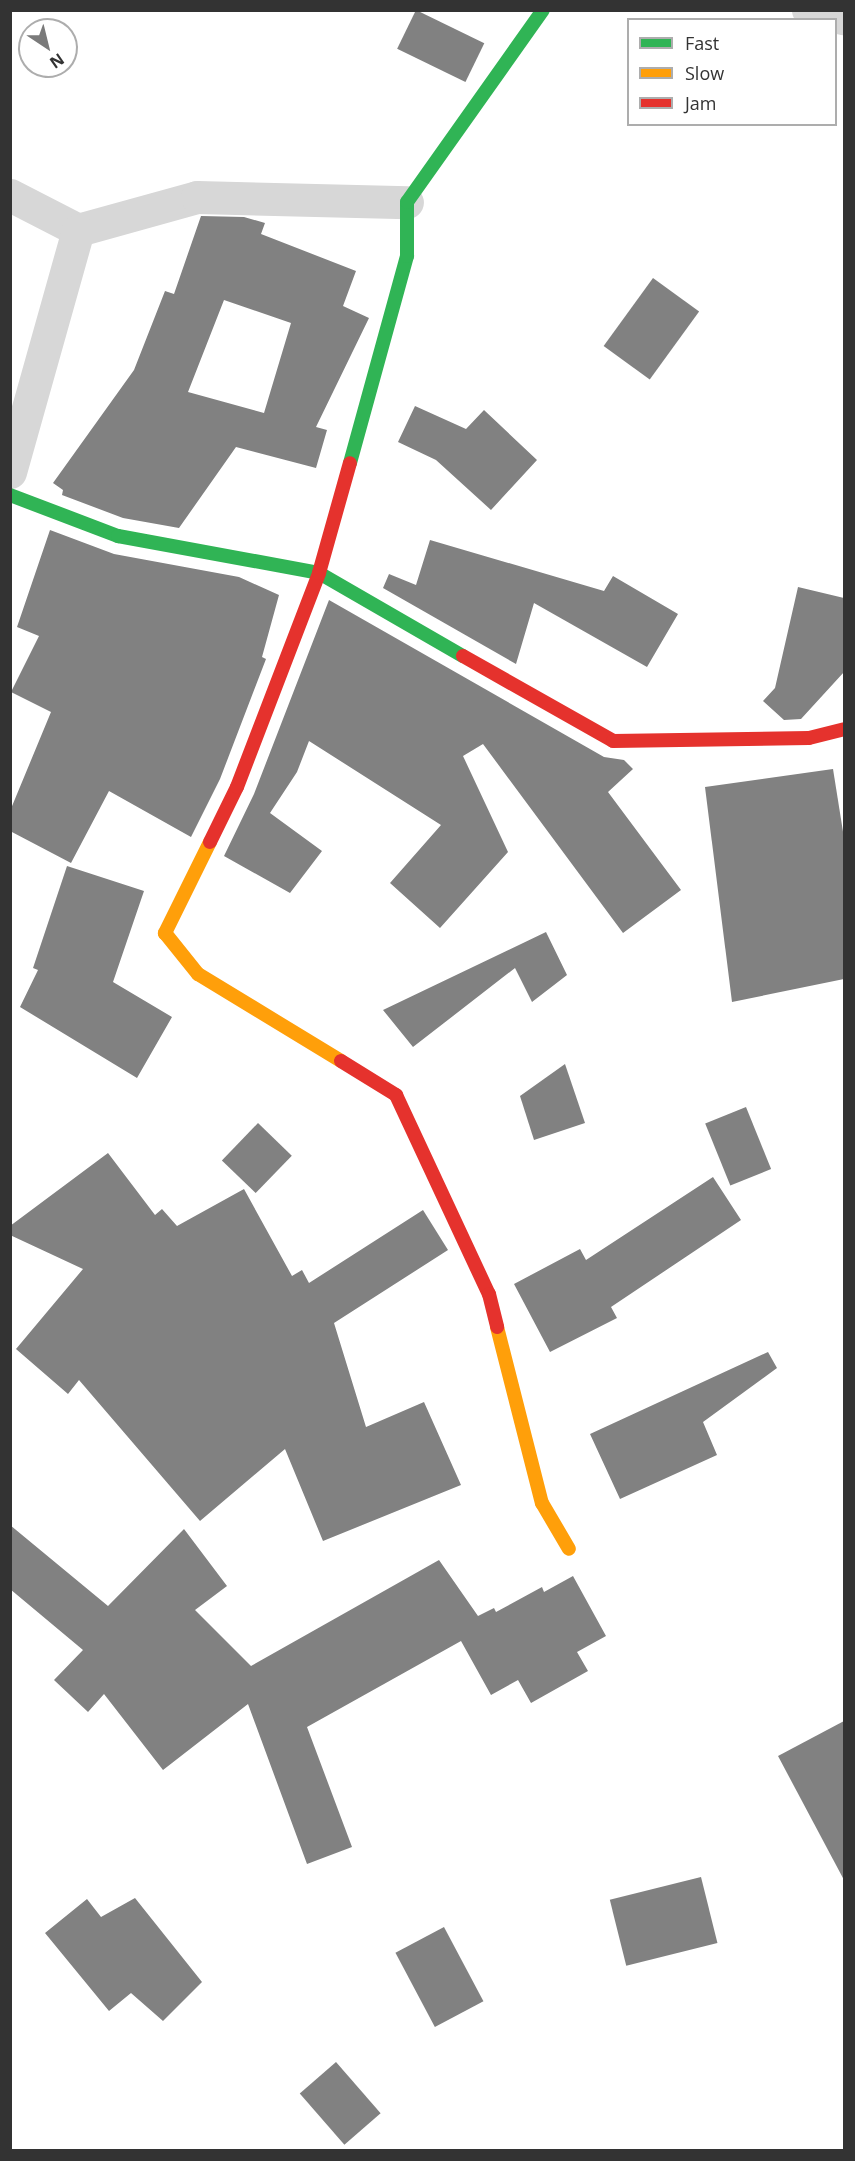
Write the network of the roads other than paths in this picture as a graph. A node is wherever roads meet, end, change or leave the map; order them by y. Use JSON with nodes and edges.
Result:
{"nodes":[{"id":1,"x":543,"y":10,"type":"edge"},
{"id":2,"x":808,"y":10,"type":"edge"},
{"id":3,"x":844,"y":18,"type":"edge"},
{"id":4,"x":10,"y":195,"type":"edge"},
{"id":5,"x":407,"y":202,"type":"junction"},
{"id":6,"x":78,"y":230,"type":"junction"},
{"id":7,"x":10,"y":472,"type":"edge"},
{"id":8,"x":10,"y":495,"type":"edge"},
{"id":9,"x":319,"y":573,"type":"junction"},
{"id":10,"x":844,"y":729,"type":"edge"},
{"id":11,"x":568,"y":1549,"type":"dead end"}],
"edges":[{"from":1,"to":5,"type":"street"},
{"from":2,"to":3,"type":"street"},
{"from":4,"to":6,"type":"street"},
{"from":5,"to":6,"type":"street"},
{"from":5,"to":9,"type":"street"},
{"from":6,"to":7,"type":"street"},
{"from":8,"to":9,"type":"street"},
{"from":9,"to":10,"type":"street"},
{"from":9,"to":11,"type":"street"}]}
